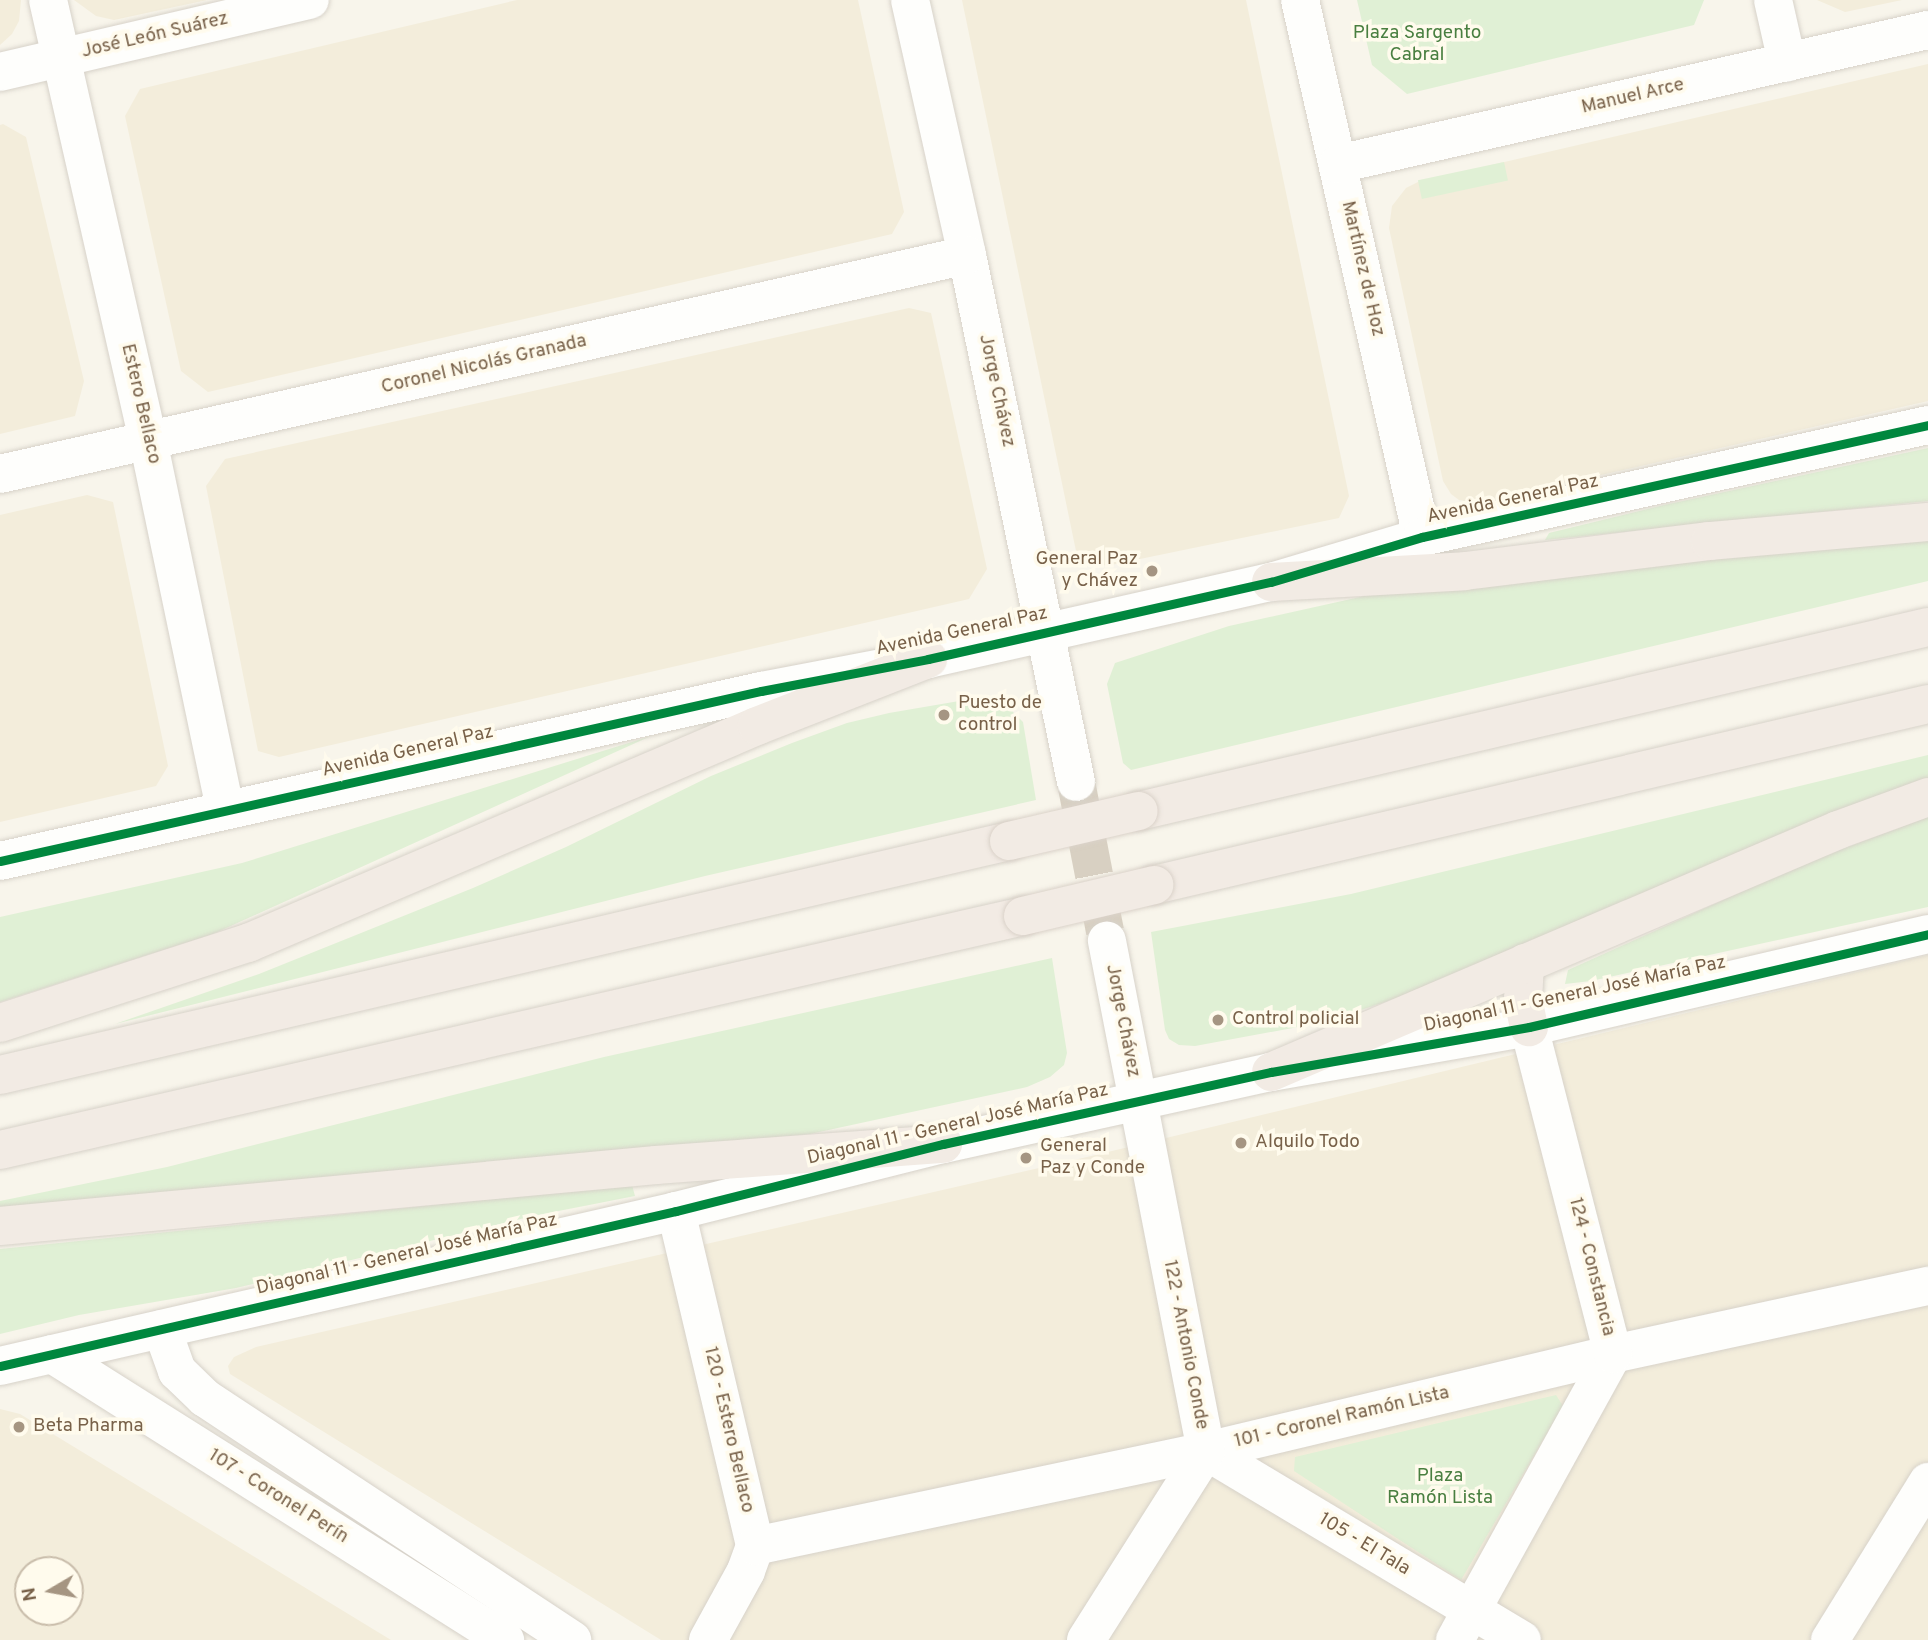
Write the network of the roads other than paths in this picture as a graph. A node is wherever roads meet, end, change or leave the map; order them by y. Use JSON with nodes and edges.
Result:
{"nodes":[{"id":1,"x":48,"y":0,"type":"edge"},
{"id":2,"x":310,"y":0,"type":"edge"},
{"id":3,"x":910,"y":0,"type":"edge"},
{"id":4,"x":1300,"y":0,"type":"edge"},
{"id":5,"x":1773,"y":0,"type":"edge"},
{"id":6,"x":1928,"y":30,"type":"edge"},
{"id":7,"x":61,"y":58,"type":"junction"},
{"id":8,"x":1787,"y":62,"type":"junction"},
{"id":9,"x":0,"y":72,"type":"edge"},
{"id":10,"x":1338,"y":164,"type":"junction"},
{"id":11,"x":967,"y":255,"type":"junction"},
{"id":12,"x":1928,"y":425,"type":"edge"},
{"id":13,"x":148,"y":440,"type":"junction"},
{"id":14,"x":0,"y":474,"type":"edge"},
{"id":15,"x":1928,"y":522,"type":"edge"},
{"id":16,"x":1422,"y":537,"type":"junction"},
{"id":17,"x":1271,"y":582,"type":"junction"},
{"id":18,"x":1928,"y":627,"type":"edge"},
{"id":19,"x":1047,"y":632,"type":"junction"},
{"id":20,"x":928,"y":659,"type":"junction"},
{"id":21,"x":1928,"y":704,"type":"edge"},
{"id":22,"x":1076,"y":782,"type":"tunnel mouth"},
{"id":23,"x":1928,"y":797,"type":"edge"},
{"id":24,"x":225,"y":810,"type":"junction"},
{"id":25,"x":0,"y":861,"type":"edge"},
{"id":26,"x":1928,"y":934,"type":"edge"},
{"id":27,"x":1107,"y":941,"type":"tunnel mouth"},
{"id":28,"x":1525,"y":963,"type":"junction"},
{"id":29,"x":0,"y":1023,"type":"edge"},
{"id":30,"x":1529,"y":1027,"type":"junction"},
{"id":31,"x":1271,"y":1072,"type":"junction"},
{"id":32,"x":0,"y":1075,"type":"edge"},
{"id":33,"x":1138,"y":1101,"type":"junction"},
{"id":34,"x":943,"y":1144,"type":"junction"},
{"id":35,"x":0,"y":1150,"type":"edge"},
{"id":36,"x":676,"y":1211,"type":"junction"},
{"id":37,"x":0,"y":1226,"type":"edge"},
{"id":38,"x":1928,"y":1286,"type":"edge"},
{"id":39,"x":162,"y":1329,"type":"junction"},
{"id":40,"x":52,"y":1354,"type":"junction"},
{"id":41,"x":1613,"y":1354,"type":"junction"},
{"id":42,"x":0,"y":1366,"type":"edge"},
{"id":43,"x":1206,"y":1451,"type":"junction"},
{"id":44,"x":1928,"y":1482,"type":"edge"},
{"id":45,"x":755,"y":1546,"type":"junction"},
{"id":46,"x":1465,"y":1625,"type":"edge"},
{"id":47,"x":505,"y":1640,"type":"edge"},
{"id":48,"x":572,"y":1640,"type":"edge"},
{"id":49,"x":708,"y":1640,"type":"edge"},
{"id":50,"x":1086,"y":1640,"type":"edge"},
{"id":51,"x":1522,"y":1640,"type":"edge"},
{"id":52,"x":1830,"y":1640,"type":"edge"}],
"edges":[{"from":1,"to":7,"type":"street","name":"Estero Bellaco"},
{"from":2,"to":7,"type":"street","name":"José León Suárez"},
{"from":3,"to":11,"type":"street","name":"Jorge Chávez"},
{"from":4,"to":10,"type":"street","name":"Martínez de Hoz"},
{"from":5,"to":8,"type":"street"},
{"from":6,"to":8,"type":"street","name":"Manuel Arce"},
{"from":7,"to":9,"type":"street","name":"José León Suárez"},
{"from":7,"to":13,"type":"street","name":"Estero Bellaco"},
{"from":8,"to":10,"type":"street","name":"Manuel Arce"},
{"from":10,"to":16,"type":"street","name":"Martínez de Hoz"},
{"from":11,"to":13,"type":"street","name":"Coronel Nicolás Granada"},
{"from":11,"to":19,"type":"street","name":"Jorge Chávez"},
{"from":12,"to":16,"type":"street","name":"Avenida General Paz"},
{"from":13,"to":14,"type":"street","name":"Coronel Nicolás Granada"},
{"from":13,"to":24,"type":"street","name":"Estero Bellaco"},
{"from":15,"to":17,"type":"highway"},
{"from":16,"to":17,"type":"street","name":"Avenida General Paz"},
{"from":17,"to":19,"type":"street","name":"Avenida General Paz"},
{"from":18,"to":32,"type":"highway","bridge":true},
{"from":19,"to":20,"type":"street","name":"Avenida General Paz"},
{"from":19,"to":22,"type":"street","name":"Jorge Chávez"},
{"from":20,"to":24,"type":"street","name":"Avenida General Paz"},
{"from":20,"to":29,"type":"highway"},
{"from":21,"to":35,"type":"highway","bridge":true},
{"from":23,"to":28,"type":"highway"},
{"from":24,"to":25,"type":"street","name":"Avenida General Paz"},
{"from":26,"to":30,"type":"street","name":"Diagonal 11 - General José María Paz"},
{"from":27,"to":33,"type":"street","name":"Jorge Chávez"},
{"from":28,"to":30,"type":"highway"},
{"from":28,"to":31,"type":"highway"},
{"from":30,"to":31,"type":"street","name":"Diagonal 11 - General José María Paz"},
{"from":30,"to":41,"type":"street","name":"124 - Constancia"},
{"from":31,"to":33,"type":"street","name":"Diagonal 11 - General José María Paz"},
{"from":33,"to":34,"type":"street","name":"Diagonal 11 - General José María Paz"},
{"from":33,"to":43,"type":"street","name":"122 - Antonio Conde"},
{"from":34,"to":36,"type":"street","name":"Diagonal 11 - General José María Paz"},
{"from":34,"to":37,"type":"highway"},
{"from":36,"to":39,"type":"street","name":"Diagonal 11 - General José María Paz"},
{"from":36,"to":45,"type":"street","name":"120 - Estero Bellaco"},
{"from":38,"to":41,"type":"street","name":"101 - Coronel Ramón Lista"},
{"from":39,"to":40,"type":"street","name":"Diagonal 11 - General José María Paz"},
{"from":39,"to":48,"type":"street"},
{"from":40,"to":42,"type":"street","name":"Diagonal 11 - General José María Paz"},
{"from":40,"to":47,"type":"street","name":"107 - Coronel Perín"},
{"from":41,"to":43,"type":"street","name":"101 - Coronel Ramón Lista"},
{"from":41,"to":46,"type":"street","name":"124 - Constancia"},
{"from":43,"to":45,"type":"street","name":"101 - Coronel Ramón Lista"},
{"from":43,"to":46,"type":"street","name":"105 - El Tala"},
{"from":43,"to":50,"type":"street","name":"122 - Antonio Conde"},
{"from":44,"to":52,"type":"street"},
{"from":45,"to":49,"type":"street"},
{"from":46,"to":51,"type":"street","name":"105 - El Tala"}]}
